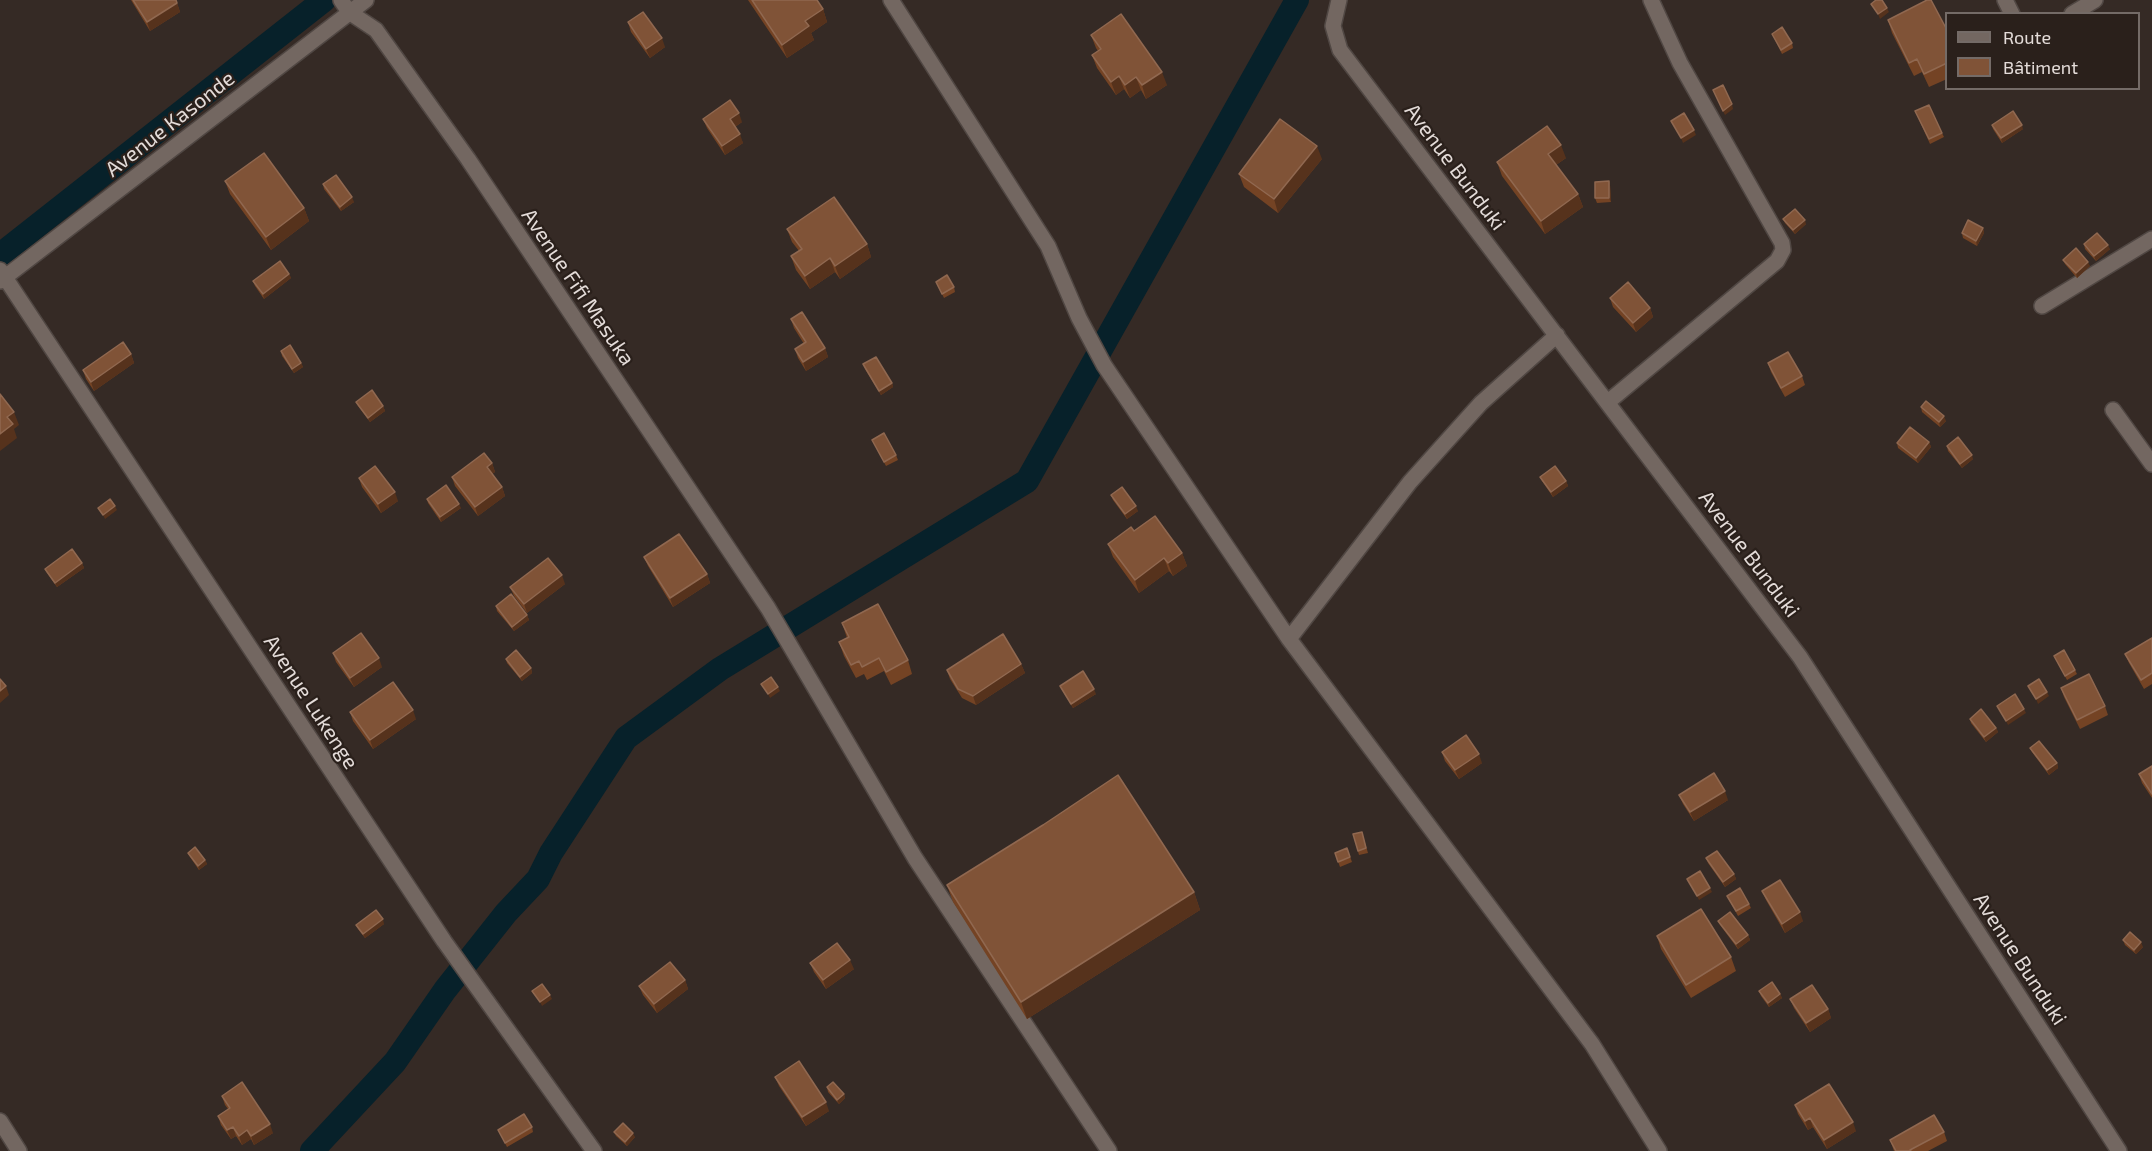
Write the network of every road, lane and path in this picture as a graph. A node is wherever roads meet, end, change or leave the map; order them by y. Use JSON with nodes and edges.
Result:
{"nodes":[{"id":1,"x":366,"y":0,"type":"edge"},
{"id":2,"x":891,"y":0,"type":"edge"},
{"id":3,"x":1339,"y":0,"type":"edge"},
{"id":4,"x":1651,"y":0,"type":"edge"},
{"id":5,"x":2095,"y":0,"type":"edge"},
{"id":6,"x":345,"y":6,"type":"edge"},
{"id":7,"x":2075,"y":12,"type":"edge"},
{"id":8,"x":2152,"y":240,"type":"edge"},
{"id":9,"x":2,"y":276,"type":"edge"},
{"id":10,"x":2042,"y":306,"type":"dead end"},
{"id":11,"x":1557,"y":335,"type":"junction"},
{"id":12,"x":1608,"y":402,"type":"junction"},
{"id":13,"x":2113,"y":410,"type":"dead end"},
{"id":14,"x":2152,"y":464,"type":"edge"},
{"id":15,"x":1289,"y":639,"type":"junction"},
{"id":16,"x":0,"y":1121,"type":"edge"},
{"id":17,"x":19,"y":1151,"type":"edge"},
{"id":18,"x":594,"y":1151,"type":"edge"},
{"id":19,"x":1109,"y":1151,"type":"edge"},
{"id":20,"x":1659,"y":1151,"type":"edge"},
{"id":21,"x":2119,"y":1151,"type":"edge"}],
"edges":[{"from":1,"to":6,"type":"street","name":"Avenue Kasonde"},
{"from":2,"to":15,"type":"street"},
{"from":3,"to":11,"type":"street","name":"Avenue Bunduki"},
{"from":4,"to":12,"type":"street"},
{"from":5,"to":7,"type":"street"},
{"from":6,"to":9,"type":"street","name":"Avenue Kasonde"},
{"from":6,"to":19,"type":"street","name":"Avenue Fifi Masuka"},
{"from":8,"to":10,"type":"street"},
{"from":9,"to":18,"type":"street","name":"Avenue Lukenge"},
{"from":11,"to":12,"type":"street","name":"Avenue Bunduki"},
{"from":11,"to":15,"type":"street"},
{"from":12,"to":21,"type":"street","name":"Avenue Bunduki"},
{"from":13,"to":14,"type":"street"},
{"from":15,"to":20,"type":"street"},
{"from":16,"to":17,"type":"street"}]}
